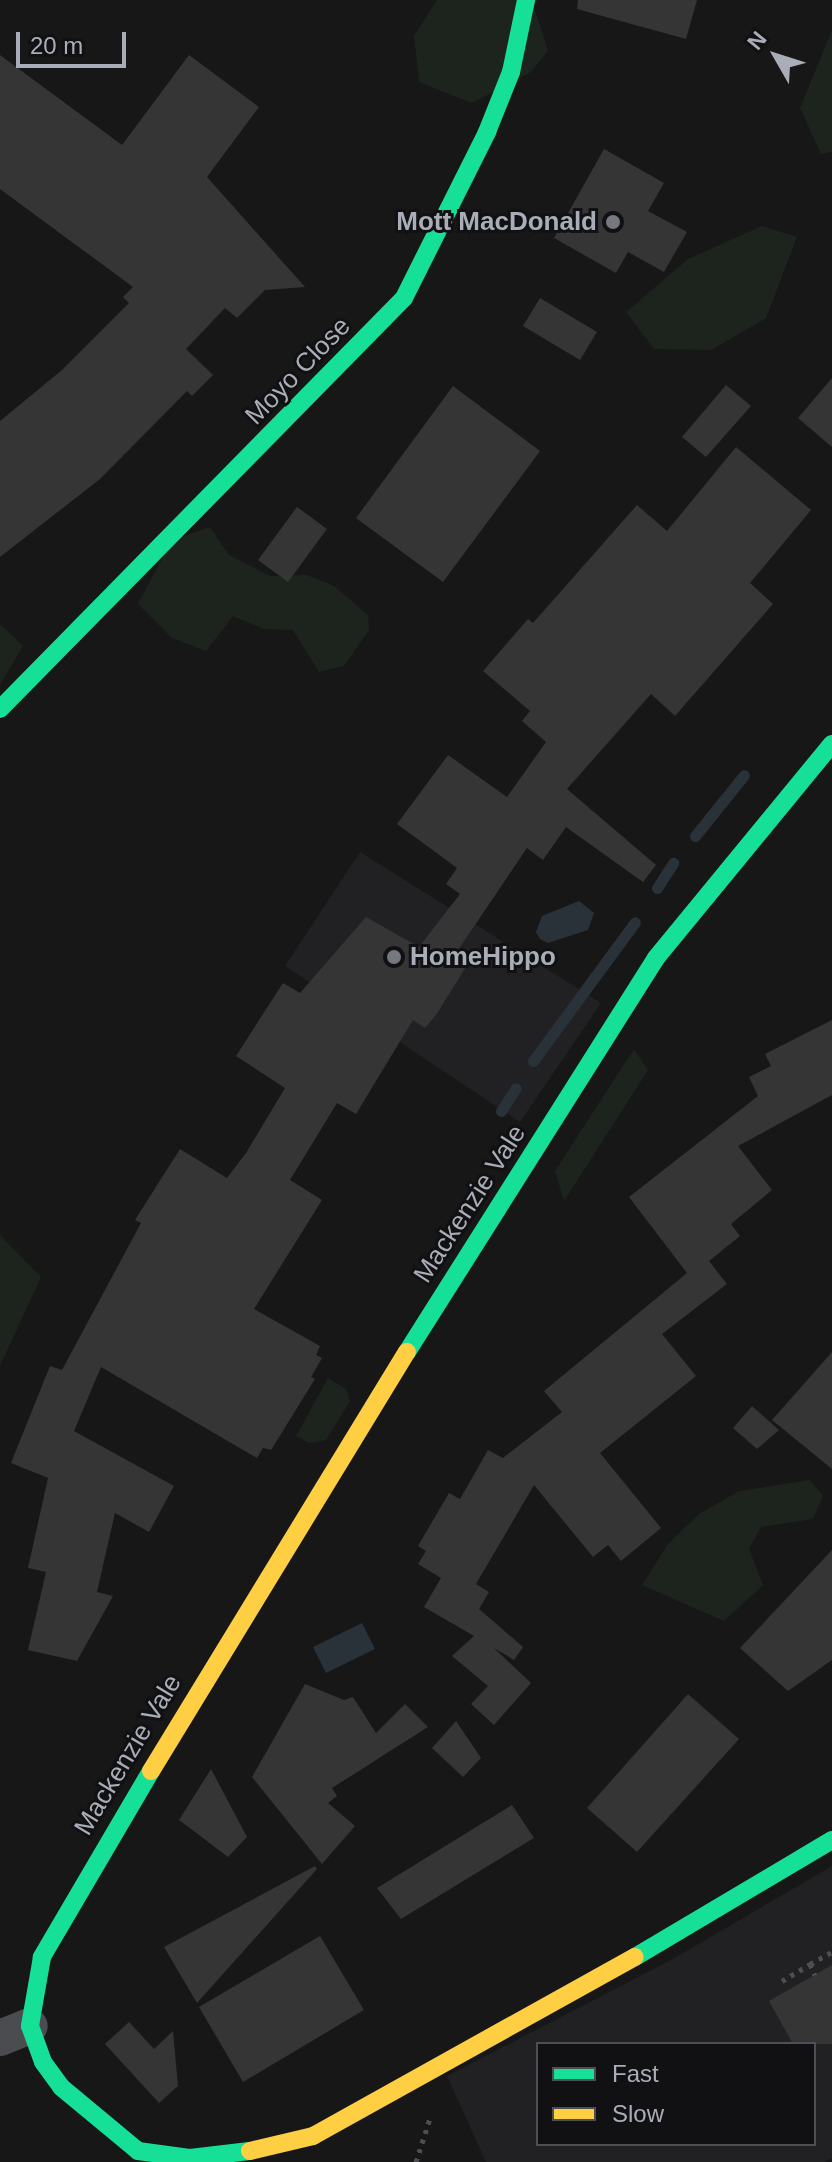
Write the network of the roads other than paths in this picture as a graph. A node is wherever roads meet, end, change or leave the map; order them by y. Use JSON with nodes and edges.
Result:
{"nodes":[{"id":1,"x":526,"y":0,"type":"edge"},
{"id":2,"x":0,"y":709,"type":"edge"},
{"id":3,"x":832,"y":744,"type":"edge"},
{"id":4,"x":832,"y":1840,"type":"edge"},
{"id":5,"x":15,"y":2032,"type":"edge"}],
"edges":[{"from":1,"to":2,"type":"street","name":"Moyo Close"},
{"from":3,"to":5,"type":"street","name":"Mackenzie Vale"},
{"from":4,"to":5,"type":"street","name":"Mackenzie Vale"}]}
